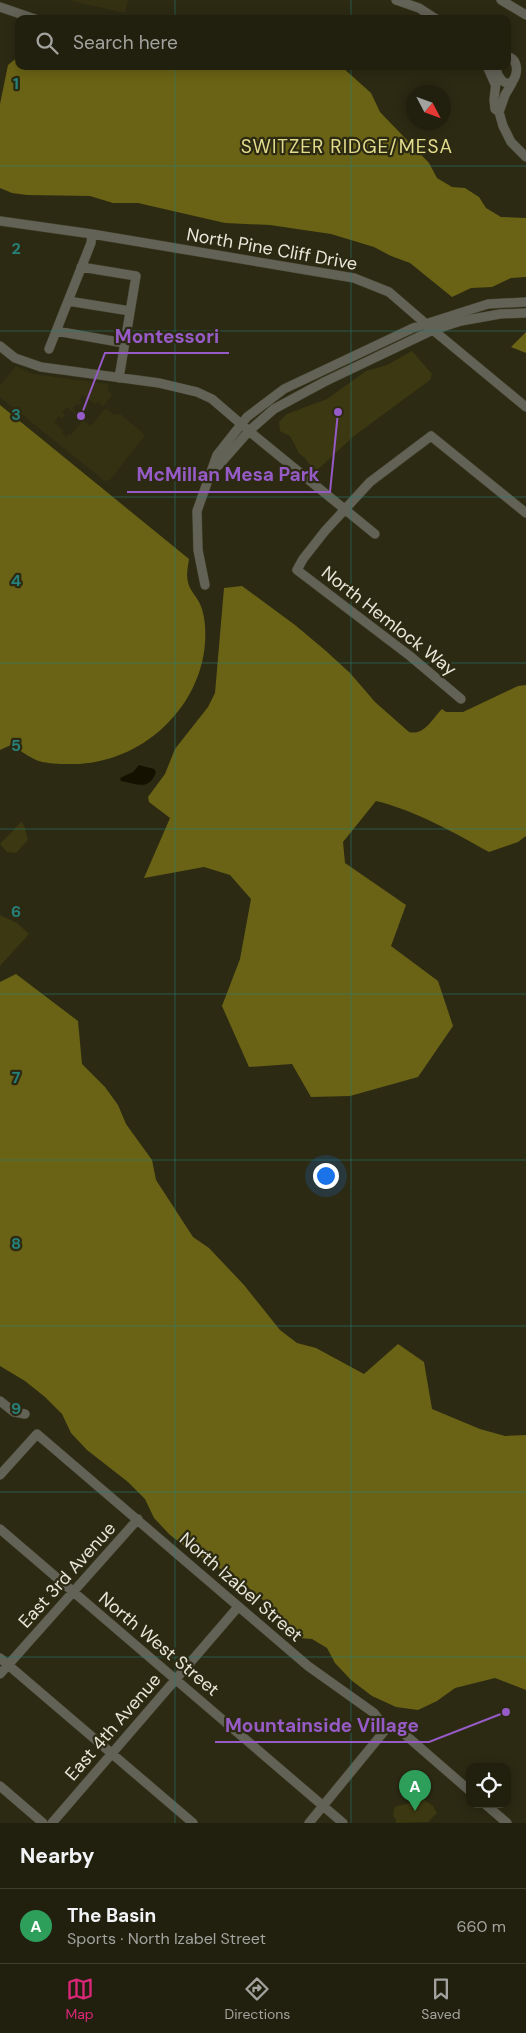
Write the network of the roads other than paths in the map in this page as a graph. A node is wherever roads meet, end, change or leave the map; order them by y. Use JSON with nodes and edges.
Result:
{"nodes":[{"id":1,"x":396,"y":0,"type":"edge"},
{"id":2,"x":501,"y":0,"type":"edge"},
{"id":3,"x":0,"y":7,"type":"edge"},
{"id":4,"x":23,"y":15,"type":"edge"},
{"id":5,"x":430,"y":15,"type":"edge"},
{"id":6,"x":526,"y":15,"type":"edge"},
{"id":7,"x":511,"y":57,"type":"edge"},
{"id":8,"x":524,"y":69,"type":"edge"},
{"id":9,"x":488,"y":70,"type":"edge"},
{"id":10,"x":497,"y":70,"type":"edge"},
{"id":11,"x":517,"y":83,"type":"junction"},
{"id":12,"x":495,"y":84,"type":"junction"},
{"id":13,"x":499,"y":112,"type":"junction"},
{"id":14,"x":526,"y":157,"type":"edge"},
{"id":15,"x":0,"y":221,"type":"edge"},
{"id":16,"x":92,"y":234,"type":"junction"},
{"id":17,"x":81,"y":267,"type":"junction"},
{"id":18,"x":68,"y":301,"type":"junction"},
{"id":19,"x":512,"y":302,"type":"junction"},
{"id":20,"x":526,"y":302,"type":"edge"},
{"id":21,"x":130,"y":311,"type":"junction"},
{"id":22,"x":512,"y":312,"type":"junction"},
{"id":23,"x":526,"y":313,"type":"edge"},
{"id":24,"x":426,"y":324,"type":"junction"},
{"id":25,"x":433,"y":330,"type":"junction"},
{"id":26,"x":56,"y":331,"type":"junction"},
{"id":27,"x":124,"y":343,"type":"junction"},
{"id":28,"x":0,"y":346,"type":"edge"},
{"id":29,"x":49,"y":349,"type":"dead end"},
{"id":30,"x":119,"y":378,"type":"junction"},
{"id":31,"x":322,"y":378,"type":"junction"},
{"id":32,"x":526,"y":407,"type":"edge"},
{"id":33,"x":241,"y":425,"type":"junction"},
{"id":34,"x":249,"y":431,"type":"junction"},
{"id":35,"x":213,"y":470,"type":"junction"},
{"id":36,"x":344,"y":508,"type":"junction"},
{"id":37,"x":526,"y":513,"type":"edge"},
{"id":38,"x":374,"y":534,"type":"dead end"},
{"id":39,"x":205,"y":585,"type":"dead end"},
{"id":40,"x":461,"y":699,"type":"dead end"},
{"id":41,"x":0,"y":1401,"type":"edge"},
{"id":42,"x":25,"y":1414,"type":"dead end"},
{"id":43,"x":0,"y":1475,"type":"edge"},
{"id":44,"x":138,"y":1519,"type":"junction"},
{"id":45,"x":0,"y":1529,"type":"edge"},
{"id":46,"x":73,"y":1592,"type":"junction"},
{"id":47,"x":238,"y":1607,"type":"junction"},
{"id":48,"x":0,"y":1658,"type":"edge"},
{"id":49,"x":8,"y":1665,"type":"junction"},
{"id":50,"x":0,"y":1674,"type":"edge"},
{"id":51,"x":176,"y":1679,"type":"junction"},
{"id":52,"x":386,"y":1729,"type":"junction"},
{"id":53,"x":111,"y":1753,"type":"junction"},
{"id":54,"x":0,"y":1786,"type":"edge"},
{"id":55,"x":466,"y":1788,"type":"edge"},
{"id":56,"x":323,"y":1806,"type":"junction"},
{"id":57,"x":490,"y":1808,"type":"edge"},
{"id":58,"x":43,"y":1823,"type":"edge"},
{"id":59,"x":52,"y":1823,"type":"edge"},
{"id":60,"x":192,"y":1823,"type":"edge"},
{"id":61,"x":309,"y":1823,"type":"edge"},
{"id":62,"x":343,"y":1823,"type":"edge"},
{"id":63,"x":507,"y":1823,"type":"edge"}],
"edges":[{"from":1,"to":5,"type":"street"},
{"from":2,"to":6,"type":"street"},
{"from":3,"to":4,"type":"street"},
{"from":7,"to":8,"type":"street"},
{"from":8,"to":11,"type":"street"},
{"from":9,"to":12,"type":"street"},
{"from":10,"to":11,"type":"street"},
{"from":10,"to":12,"type":"street"},
{"from":11,"to":13,"type":"street"},
{"from":12,"to":13,"type":"street"},
{"from":13,"to":14,"type":"street"},
{"from":15,"to":16,"type":"street","name":"North Pine Cliff Drive"},
{"from":16,"to":17,"type":"street"},
{"from":16,"to":24,"type":"street","name":"North Pine Cliff Drive"},
{"from":17,"to":18,"type":"street"},
{"from":17,"to":21,"type":"street"},
{"from":18,"to":21,"type":"street"},
{"from":18,"to":26,"type":"street"},
{"from":19,"to":20,"type":"street"},
{"from":19,"to":22,"type":"street"},
{"from":19,"to":24,"type":"street"},
{"from":21,"to":27,"type":"street"},
{"from":22,"to":23,"type":"street"},
{"from":22,"to":25,"type":"street"},
{"from":24,"to":25,"type":"street","name":"North Pine Cliff Drive"},
{"from":24,"to":31,"type":"street"},
{"from":25,"to":31,"type":"street"},
{"from":25,"to":32,"type":"street","name":"North Pine Cliff Drive"},
{"from":26,"to":27,"type":"street"},
{"from":26,"to":29,"type":"street"},
{"from":27,"to":30,"type":"street"},
{"from":28,"to":30,"type":"street"},
{"from":30,"to":33,"type":"street"},
{"from":31,"to":33,"type":"street"},
{"from":31,"to":34,"type":"street"},
{"from":33,"to":34,"type":"street"},
{"from":33,"to":35,"type":"street"},
{"from":34,"to":35,"type":"street"},
{"from":34,"to":36,"type":"street"},
{"from":35,"to":39,"type":"street"},
{"from":36,"to":37,"type":"street"},
{"from":36,"to":38,"type":"street"},
{"from":36,"to":40,"type":"street","name":"North Hemlock Way"},
{"from":41,"to":42,"type":"street"},
{"from":43,"to":44,"type":"street","name":"North Izabel Street"},
{"from":44,"to":46,"type":"street","name":"East 3rd Avenue"},
{"from":44,"to":47,"type":"street","name":"North Izabel Street"},
{"from":45,"to":46,"type":"street","name":"North West Street"},
{"from":46,"to":49,"type":"street","name":"East 3rd Avenue"},
{"from":46,"to":51,"type":"street","name":"North West Street"},
{"from":47,"to":51,"type":"street","name":"East 4th Avenue"},
{"from":47,"to":52,"type":"street","name":"North Izabel Street"},
{"from":48,"to":49,"type":"street"},
{"from":49,"to":50,"type":"street","name":"East 3rd Avenue"},
{"from":49,"to":53,"type":"street"},
{"from":51,"to":53,"type":"street","name":"East 4th Avenue"},
{"from":51,"to":56,"type":"street","name":"North West Street"},
{"from":52,"to":55,"type":"street","name":"North Izabel Street"},
{"from":52,"to":56,"type":"street"},
{"from":53,"to":59,"type":"street","name":"East 4th Avenue"},
{"from":53,"to":60,"type":"street"},
{"from":54,"to":58,"type":"street"},
{"from":56,"to":61,"type":"street"},
{"from":56,"to":62,"type":"street","name":"North West Street"},
{"from":57,"to":63,"type":"street"}]}
